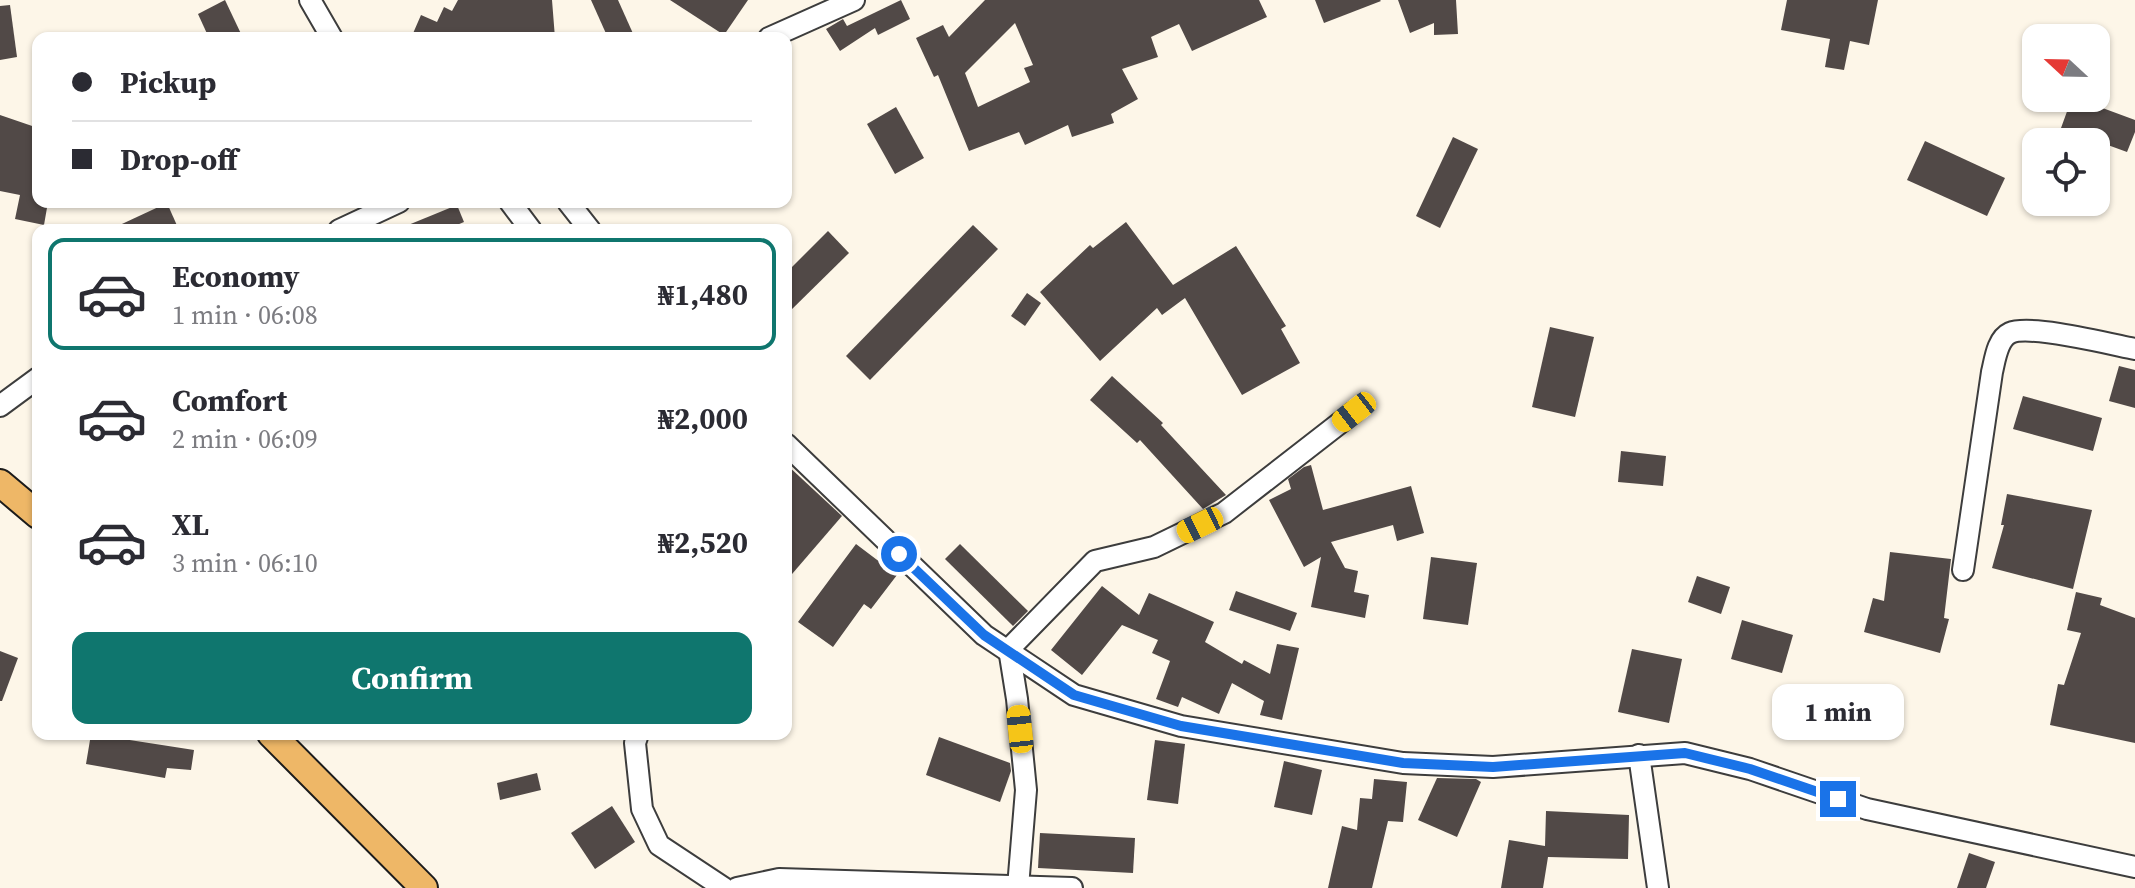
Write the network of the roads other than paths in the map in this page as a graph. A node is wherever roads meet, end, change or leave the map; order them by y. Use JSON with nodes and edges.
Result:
{"nodes":[{"id":1,"x":310,"y":0,"type":"edge"},
{"id":2,"x":854,"y":0,"type":"edge"},
{"id":3,"x":329,"y":32,"type":"edge"},
{"id":4,"x":782,"y":32,"type":"edge"},
{"id":5,"x":386,"y":208,"type":"edge"},
{"id":6,"x":573,"y":208,"type":"edge"},
{"id":7,"x":352,"y":224,"type":"edge"},
{"id":8,"x":585,"y":224,"type":"edge"},
{"id":9,"x":2135,"y":349,"type":"edge"},
{"id":10,"x":32,"y":382,"type":"edge"},
{"id":11,"x":0,"y":406,"type":"edge"},
{"id":12,"x":1354,"y":412,"type":"dead end"},
{"id":13,"x":792,"y":450,"type":"edge"},
{"id":14,"x":0,"y":483,"type":"edge"},
{"id":15,"x":32,"y":510,"type":"edge"},
{"id":16,"x":1963,"y":570,"type":"dead end"},
{"id":17,"x":1009,"y":649,"type":"junction"},
{"id":18,"x":277,"y":740,"type":"edge"},
{"id":19,"x":636,"y":740,"type":"edge"},
{"id":20,"x":1639,"y":755,"type":"junction"},
{"id":21,"x":2135,"y":867,"type":"edge"},
{"id":22,"x":1018,"y":887,"type":"edge"},
{"id":23,"x":424,"y":888,"type":"edge"},
{"id":24,"x":724,"y":888,"type":"edge"},
{"id":25,"x":737,"y":888,"type":"edge"},
{"id":26,"x":1072,"y":888,"type":"edge"},
{"id":27,"x":1658,"y":888,"type":"edge"}],
"edges":[{"from":1,"to":3,"type":"street"},
{"from":2,"to":4,"type":"street"},
{"from":5,"to":7,"type":"street"},
{"from":6,"to":8,"type":"street"},
{"from":9,"to":16,"type":"street"},
{"from":10,"to":11,"type":"street"},
{"from":12,"to":17,"type":"street"},
{"from":13,"to":17,"type":"street"},
{"from":14,"to":15,"type":"main road"},
{"from":17,"to":20,"type":"street"},
{"from":17,"to":22,"type":"street"},
{"from":18,"to":23,"type":"main road"},
{"from":19,"to":24,"type":"street"},
{"from":20,"to":21,"type":"street"},
{"from":20,"to":27,"type":"street"},
{"from":22,"to":25,"type":"street"},
{"from":22,"to":26,"type":"street"}]}
